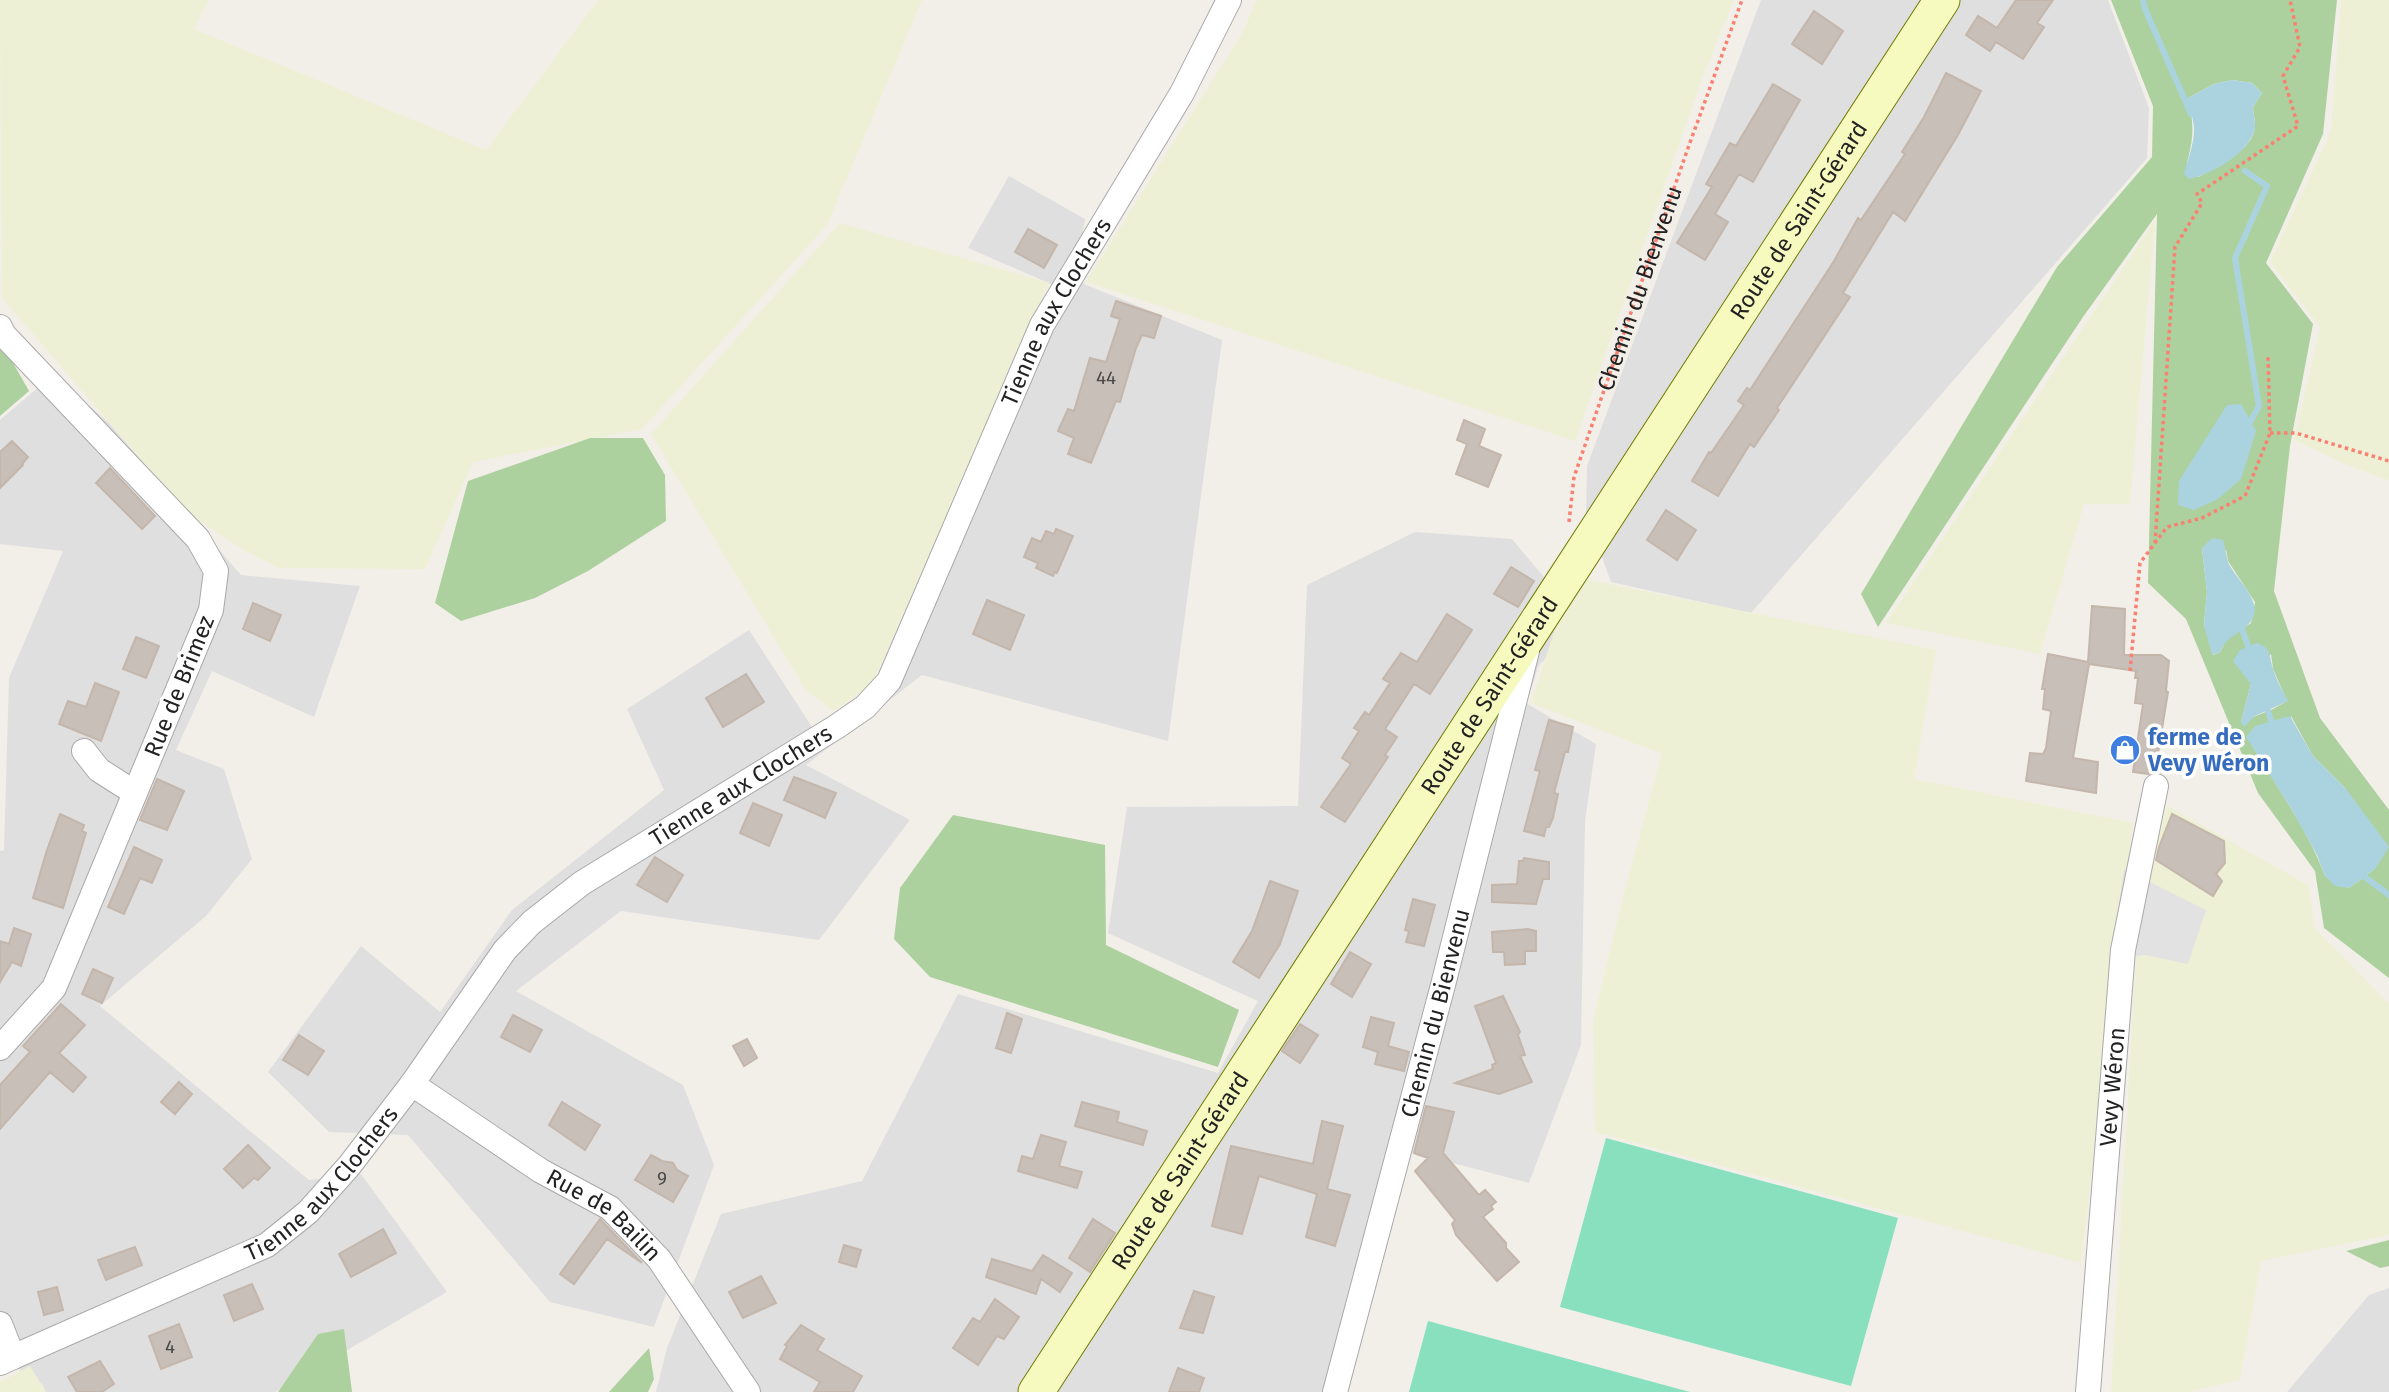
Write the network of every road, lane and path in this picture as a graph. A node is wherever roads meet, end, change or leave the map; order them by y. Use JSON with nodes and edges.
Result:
{"nodes":[{"id":1,"x":1229,"y":0,"type":"edge"},
{"id":2,"x":1742,"y":0,"type":"edge"},
{"id":3,"x":1942,"y":0,"type":"edge"},
{"id":4,"x":2290,"y":0,"type":"edge"},
{"id":5,"x":0,"y":327,"type":"edge"},
{"id":6,"x":2268,"y":356,"type":"dead end"},
{"id":7,"x":2270,"y":433,"type":"junction"},
{"id":8,"x":2389,"y":461,"type":"edge"},
{"id":9,"x":1569,"y":530,"type":"dead end"},
{"id":10,"x":2155,"y":543,"type":"junction"},
{"id":11,"x":1531,"y":633,"type":"junction"},
{"id":12,"x":2130,"y":671,"type":"dead end"},
{"id":13,"x":84,"y":751,"type":"dead end"},
{"id":14,"x":2156,"y":786,"type":"dead end"},
{"id":15,"x":135,"y":793,"type":"junction"},
{"id":16,"x":0,"y":1048,"type":"edge"},
{"id":17,"x":412,"y":1084,"type":"junction"},
{"id":18,"x":0,"y":1324,"type":"edge"},
{"id":19,"x":7,"y":1360,"type":"edge"},
{"id":20,"x":748,"y":1392,"type":"edge"},
{"id":21,"x":1036,"y":1392,"type":"edge"},
{"id":22,"x":1335,"y":1392,"type":"edge"},
{"id":23,"x":2088,"y":1392,"type":"edge"}],
"edges":[{"from":1,"to":17,"type":"street","name":"Tienne aux Clochers"},
{"from":2,"to":9,"type":"path","name":"Chemin du Bienvenu"},
{"from":3,"to":11,"type":"main road","name":"Route de Saint-Gérard"},
{"from":4,"to":10,"type":"path"},
{"from":5,"to":15,"type":"street","name":"Rue de Brimez"},
{"from":6,"to":7,"type":"path"},
{"from":7,"to":8,"type":"path"},
{"from":7,"to":10,"type":"path"},
{"from":10,"to":12,"type":"path"},
{"from":11,"to":21,"type":"main road","name":"Route de Saint-Gérard"},
{"from":11,"to":22,"type":"street","name":"Chemin du Bienvenu"},
{"from":13,"to":15,"type":"street"},
{"from":14,"to":23,"type":"street","name":"Vevy Wéron"},
{"from":15,"to":16,"type":"street","name":"Rue de Brimez"},
{"from":17,"to":19,"type":"street","name":"Tienne aux Clochers"},
{"from":17,"to":20,"type":"street","name":"Rue de Bailin"},
{"from":18,"to":19,"type":"street"}]}
